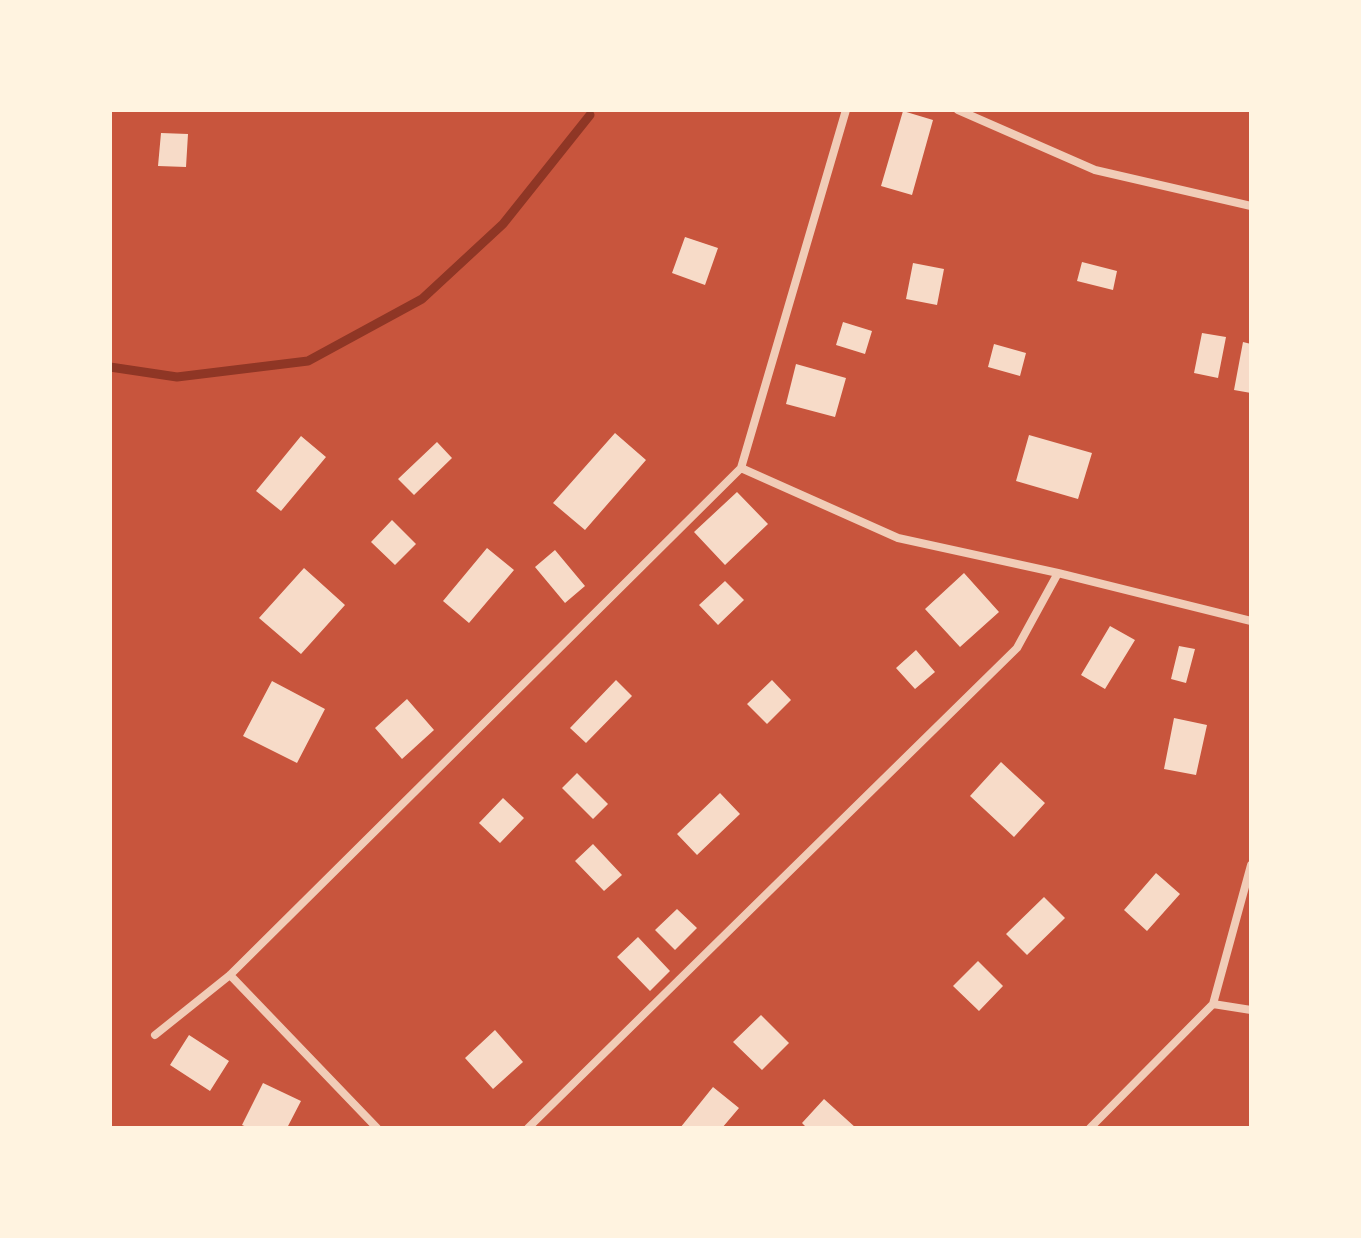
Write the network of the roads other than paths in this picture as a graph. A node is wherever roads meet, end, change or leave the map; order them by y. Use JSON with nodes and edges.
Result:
{"nodes":[{"id":1,"x":846,"y":110,"type":"edge"},
{"id":2,"x":958,"y":110,"type":"edge"},
{"id":3,"x":1251,"y":206,"type":"edge"},
{"id":4,"x":741,"y":468,"type":"junction"},
{"id":5,"x":1058,"y":573,"type":"junction"},
{"id":6,"x":1251,"y":621,"type":"edge"},
{"id":7,"x":1251,"y":865,"type":"edge"},
{"id":8,"x":230,"y":975,"type":"junction"},
{"id":9,"x":1213,"y":1004,"type":"junction"},
{"id":10,"x":1251,"y":1010,"type":"edge"},
{"id":11,"x":155,"y":1035,"type":"dead end"},
{"id":12,"x":377,"y":1128,"type":"edge"},
{"id":13,"x":528,"y":1128,"type":"edge"},
{"id":14,"x":1090,"y":1128,"type":"edge"}],
"edges":[{"from":1,"to":4,"type":"street"},
{"from":2,"to":3,"type":"street"},
{"from":4,"to":5,"type":"street"},
{"from":4,"to":8,"type":"street"},
{"from":5,"to":6,"type":"street"},
{"from":5,"to":13,"type":"street"},
{"from":7,"to":9,"type":"street"},
{"from":8,"to":11,"type":"street"},
{"from":8,"to":12,"type":"street"},
{"from":9,"to":10,"type":"street"},
{"from":9,"to":14,"type":"street"}]}
